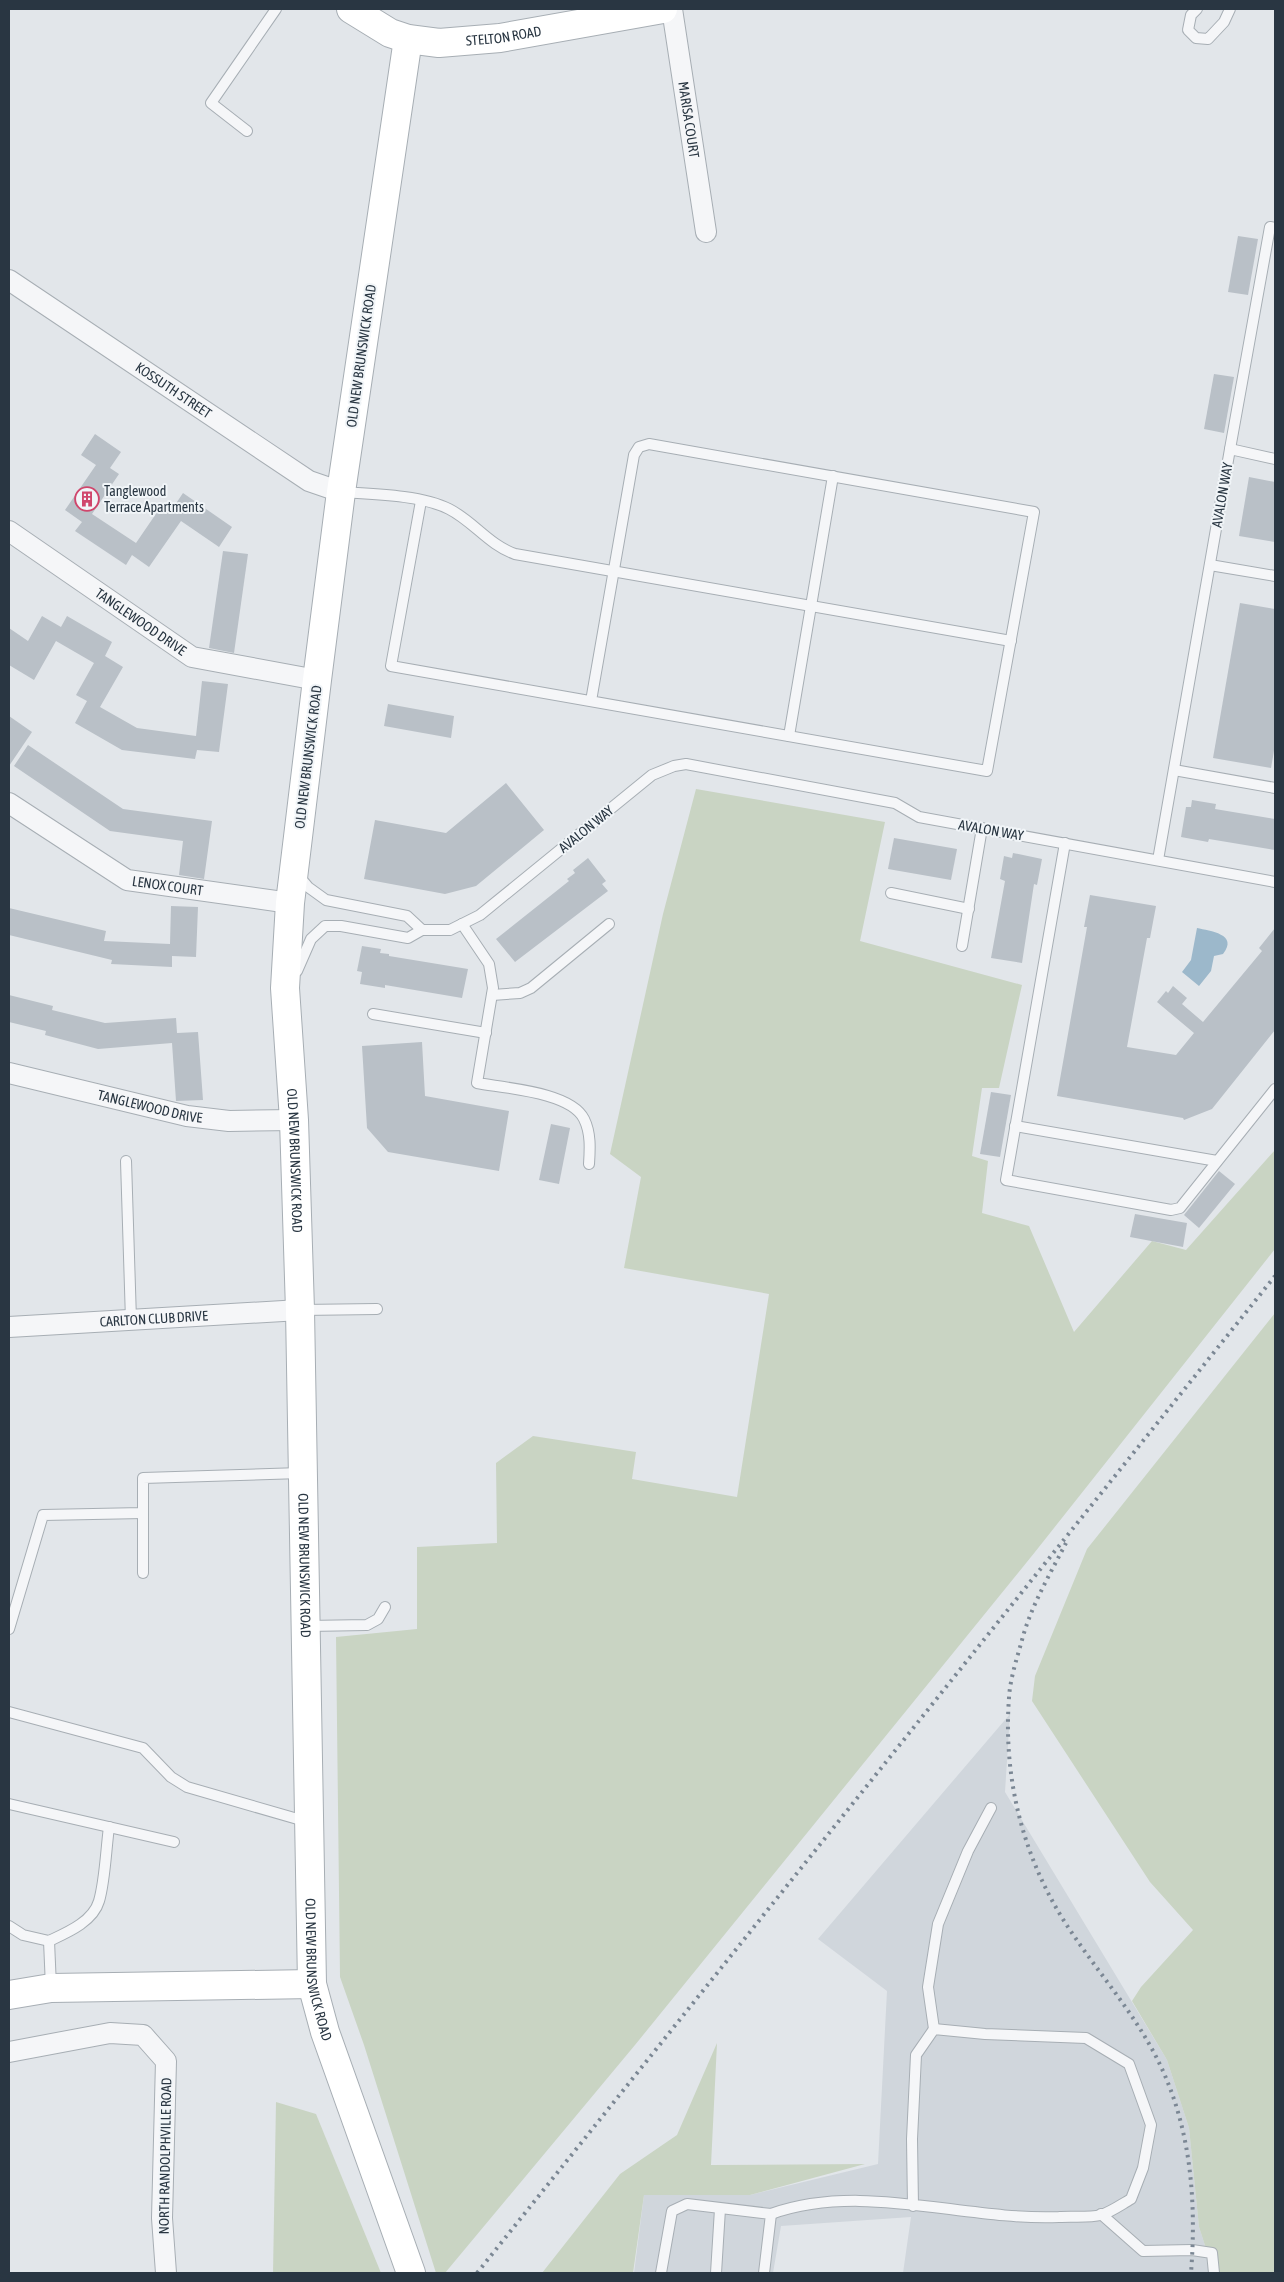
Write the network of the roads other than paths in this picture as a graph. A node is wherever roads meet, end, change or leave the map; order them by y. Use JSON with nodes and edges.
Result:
{"nodes":[{"id":1,"x":276,"y":9,"type":"edge"},
{"id":2,"x":351,"y":9,"type":"edge"},
{"id":3,"x":663,"y":9,"type":"edge"},
{"id":4,"x":672,"y":9,"type":"edge"},
{"id":5,"x":1197,"y":9,"type":"edge"},
{"id":6,"x":1230,"y":9,"type":"edge"},
{"id":7,"x":408,"y":39,"type":"junction"},
{"id":8,"x":247,"y":130,"type":"dead end"},
{"id":9,"x":1275,"y":228,"type":"edge"},
{"id":10,"x":706,"y":232,"type":"dead end"},
{"id":11,"x":9,"y":280,"type":"edge"},
{"id":12,"x":1230,"y":449,"type":"junction"},
{"id":13,"x":1275,"y":458,"type":"edge"},
{"id":14,"x":833,"y":476,"type":"junction"},
{"id":15,"x":342,"y":492,"type":"junction"},
{"id":16,"x":421,"y":501,"type":"junction"},
{"id":17,"x":9,"y":531,"type":"edge"},
{"id":18,"x":1210,"y":565,"type":"junction"},
{"id":19,"x":614,"y":572,"type":"junction"},
{"id":20,"x":1275,"y":576,"type":"edge"},
{"id":21,"x":811,"y":606,"type":"junction"},
{"id":22,"x":1011,"y":641,"type":"junction"},
{"id":23,"x":317,"y":680,"type":"junction"},
{"id":24,"x":591,"y":701,"type":"junction"},
{"id":25,"x":789,"y":736,"type":"junction"},
{"id":26,"x":1174,"y":770,"type":"junction"},
{"id":27,"x":1275,"y":788,"type":"edge"},
{"id":28,"x":9,"y":803,"type":"edge"},
{"id":29,"x":982,"y":828,"type":"junction"},
{"id":30,"x":1065,"y":843,"type":"junction"},
{"id":31,"x":1158,"y":860,"type":"junction"},
{"id":32,"x":294,"y":870,"type":"junction"},
{"id":33,"x":1275,"y":882,"type":"edge"},
{"id":34,"x":892,"y":893,"type":"dead end"},
{"id":35,"x":290,"y":903,"type":"junction"},
{"id":36,"x":969,"y":909,"type":"junction"},
{"id":37,"x":462,"y":924,"type":"junction"},
{"id":38,"x":609,"y":924,"type":"dead end"},
{"id":39,"x":422,"y":930,"type":"junction"},
{"id":40,"x":962,"y":946,"type":"dead end"},
{"id":41,"x":492,"y":995,"type":"junction"},
{"id":42,"x":286,"y":1005,"type":"junction"},
{"id":43,"x":373,"y":1014,"type":"dead end"},
{"id":44,"x":486,"y":1033,"type":"junction"},
{"id":45,"x":9,"y":1073,"type":"edge"},
{"id":46,"x":1275,"y":1088,"type":"edge"},
{"id":47,"x":294,"y":1120,"type":"junction"},
{"id":48,"x":1015,"y":1126,"type":"junction"},
{"id":49,"x":126,"y":1161,"type":"dead end"},
{"id":50,"x":1217,"y":1161,"type":"junction"},
{"id":51,"x":589,"y":1164,"type":"dead end"},
{"id":52,"x":377,"y":1309,"type":"dead end"},
{"id":53,"x":300,"y":1310,"type":"junction"},
{"id":54,"x":132,"y":1320,"type":"junction"},
{"id":55,"x":9,"y":1328,"type":"edge"},
{"id":56,"x":302,"y":1473,"type":"junction"},
{"id":57,"x":143,"y":1513,"type":"junction"},
{"id":58,"x":143,"y":1573,"type":"dead end"},
{"id":59,"x":385,"y":1607,"type":"dead end"},
{"id":60,"x":305,"y":1626,"type":"junction"},
{"id":61,"x":9,"y":1629,"type":"edge"},
{"id":62,"x":9,"y":1712,"type":"edge"},
{"id":63,"x":9,"y":1804,"type":"edge"},
{"id":64,"x":991,"y":1808,"type":"dead end"},
{"id":65,"x":309,"y":1823,"type":"junction"},
{"id":66,"x":109,"y":1828,"type":"junction"},
{"id":67,"x":174,"y":1842,"type":"dead end"},
{"id":68,"x":9,"y":1926,"type":"edge"},
{"id":69,"x":49,"y":1941,"type":"junction"},
{"id":70,"x":312,"y":1984,"type":"junction"},
{"id":71,"x":51,"y":1988,"type":"junction"},
{"id":72,"x":9,"y":1995,"type":"edge"},
{"id":73,"x":934,"y":2029,"type":"junction"},
{"id":74,"x":9,"y":2052,"type":"edge"},
{"id":75,"x":913,"y":2206,"type":"junction"},
{"id":76,"x":720,"y":2209,"type":"junction"},
{"id":77,"x":771,"y":2214,"type":"junction"},
{"id":78,"x":1101,"y":2214,"type":"junction"},
{"id":79,"x":166,"y":2273,"type":"edge"},
{"id":80,"x":411,"y":2273,"type":"edge"},
{"id":81,"x":662,"y":2273,"type":"edge"},
{"id":82,"x":716,"y":2273,"type":"edge"},
{"id":83,"x":764,"y":2273,"type":"edge"},
{"id":84,"x":1214,"y":2273,"type":"edge"}],
"edges":[{"from":1,"to":8,"type":"lane"},
{"from":2,"to":7,"type":"main road","name":"STELTON ROAD"},
{"from":3,"to":7,"type":"main road","name":"STELTON ROAD"},
{"from":4,"to":10,"type":"street","name":"MARISA COURT"},
{"from":5,"to":6,"type":"lane"},
{"from":7,"to":15,"type":"main road","name":"OLD NEW BRUNSWICK ROAD"},
{"from":9,"to":12,"type":"lane"},
{"from":11,"to":15,"type":"street","name":"KOSSUTH STREET"},
{"from":12,"to":13,"type":"lane","name":"AVALON WAY"},
{"from":12,"to":18,"type":"lane","name":"AVALON WAY"},
{"from":14,"to":19,"type":"lane"},
{"from":14,"to":21,"type":"lane"},
{"from":14,"to":22,"type":"lane"},
{"from":15,"to":16,"type":"lane"},
{"from":15,"to":23,"type":"main road","name":"OLD NEW BRUNSWICK ROAD"},
{"from":16,"to":19,"type":"lane"},
{"from":16,"to":24,"type":"lane"},
{"from":17,"to":23,"type":"street","name":"TANGLEWOOD DRIVE"},
{"from":18,"to":20,"type":"lane"},
{"from":18,"to":26,"type":"lane","name":"AVALON WAY"},
{"from":19,"to":21,"type":"lane"},
{"from":19,"to":24,"type":"lane"},
{"from":21,"to":22,"type":"lane"},
{"from":21,"to":25,"type":"lane"},
{"from":22,"to":25,"type":"lane"},
{"from":23,"to":32,"type":"main road","name":"OLD NEW BRUNSWICK ROAD"},
{"from":24,"to":25,"type":"lane"},
{"from":26,"to":27,"type":"lane"},
{"from":26,"to":31,"type":"lane","name":"AVALON WAY"},
{"from":28,"to":35,"type":"street","name":"LENOX COURT"},
{"from":29,"to":30,"type":"lane","name":"AVALON WAY"},
{"from":29,"to":36,"type":"lane"},
{"from":29,"to":37,"type":"lane","name":"AVALON WAY"},
{"from":30,"to":31,"type":"lane","name":"AVALON WAY"},
{"from":30,"to":48,"type":"lane"},
{"from":31,"to":33,"type":"lane"},
{"from":32,"to":35,"type":"main road","name":"OLD NEW BRUNSWICK ROAD"},
{"from":32,"to":39,"type":"lane"},
{"from":34,"to":36,"type":"lane"},
{"from":35,"to":42,"type":"main road","name":"OLD NEW BRUNSWICK ROAD"},
{"from":36,"to":40,"type":"lane"},
{"from":37,"to":39,"type":"lane","name":"AVALON WAY"},
{"from":37,"to":41,"type":"lane"},
{"from":38,"to":41,"type":"lane"},
{"from":39,"to":42,"type":"lane","name":"AVALON WAY"},
{"from":41,"to":44,"type":"lane"},
{"from":42,"to":47,"type":"main road","name":"OLD NEW BRUNSWICK ROAD"},
{"from":43,"to":44,"type":"lane"},
{"from":44,"to":51,"type":"lane"},
{"from":45,"to":47,"type":"street","name":"TANGLEWOOD DRIVE"},
{"from":46,"to":50,"type":"lane"},
{"from":47,"to":53,"type":"main road","name":"OLD NEW BRUNSWICK ROAD"},
{"from":48,"to":50,"type":"lane"},
{"from":48,"to":50,"type":"lane"},
{"from":49,"to":54,"type":"lane"},
{"from":52,"to":53,"type":"lane"},
{"from":53,"to":54,"type":"street","name":"CARLTON CLUB DRIVE"},
{"from":53,"to":56,"type":"main road","name":"OLD NEW BRUNSWICK ROAD"},
{"from":54,"to":55,"type":"street","name":"CARLTON CLUB DRIVE"},
{"from":56,"to":57,"type":"lane"},
{"from":56,"to":60,"type":"main road","name":"OLD NEW BRUNSWICK ROAD"},
{"from":57,"to":58,"type":"lane"},
{"from":57,"to":61,"type":"lane"},
{"from":59,"to":60,"type":"lane"},
{"from":60,"to":65,"type":"main road","name":"OLD NEW BRUNSWICK ROAD"},
{"from":62,"to":65,"type":"lane"},
{"from":63,"to":66,"type":"lane"},
{"from":64,"to":73,"type":"lane"},
{"from":65,"to":70,"type":"main road","name":"OLD NEW BRUNSWICK ROAD"},
{"from":66,"to":67,"type":"lane"},
{"from":66,"to":69,"type":"lane"},
{"from":68,"to":69,"type":"lane"},
{"from":69,"to":71,"type":"lane"},
{"from":70,"to":71,"type":"main road"},
{"from":70,"to":80,"type":"main road","name":"OLD NEW BRUNSWICK ROAD"},
{"from":71,"to":72,"type":"main road"},
{"from":73,"to":75,"type":"lane"},
{"from":73,"to":78,"type":"lane"},
{"from":74,"to":79,"type":"street","name":"NORTH RANDOLPHVILLE ROAD"},
{"from":75,"to":77,"type":"lane"},
{"from":75,"to":78,"type":"lane"},
{"from":76,"to":77,"type":"lane"},
{"from":76,"to":81,"type":"lane"},
{"from":76,"to":82,"type":"lane"},
{"from":77,"to":83,"type":"lane"},
{"from":78,"to":84,"type":"lane"}]}
